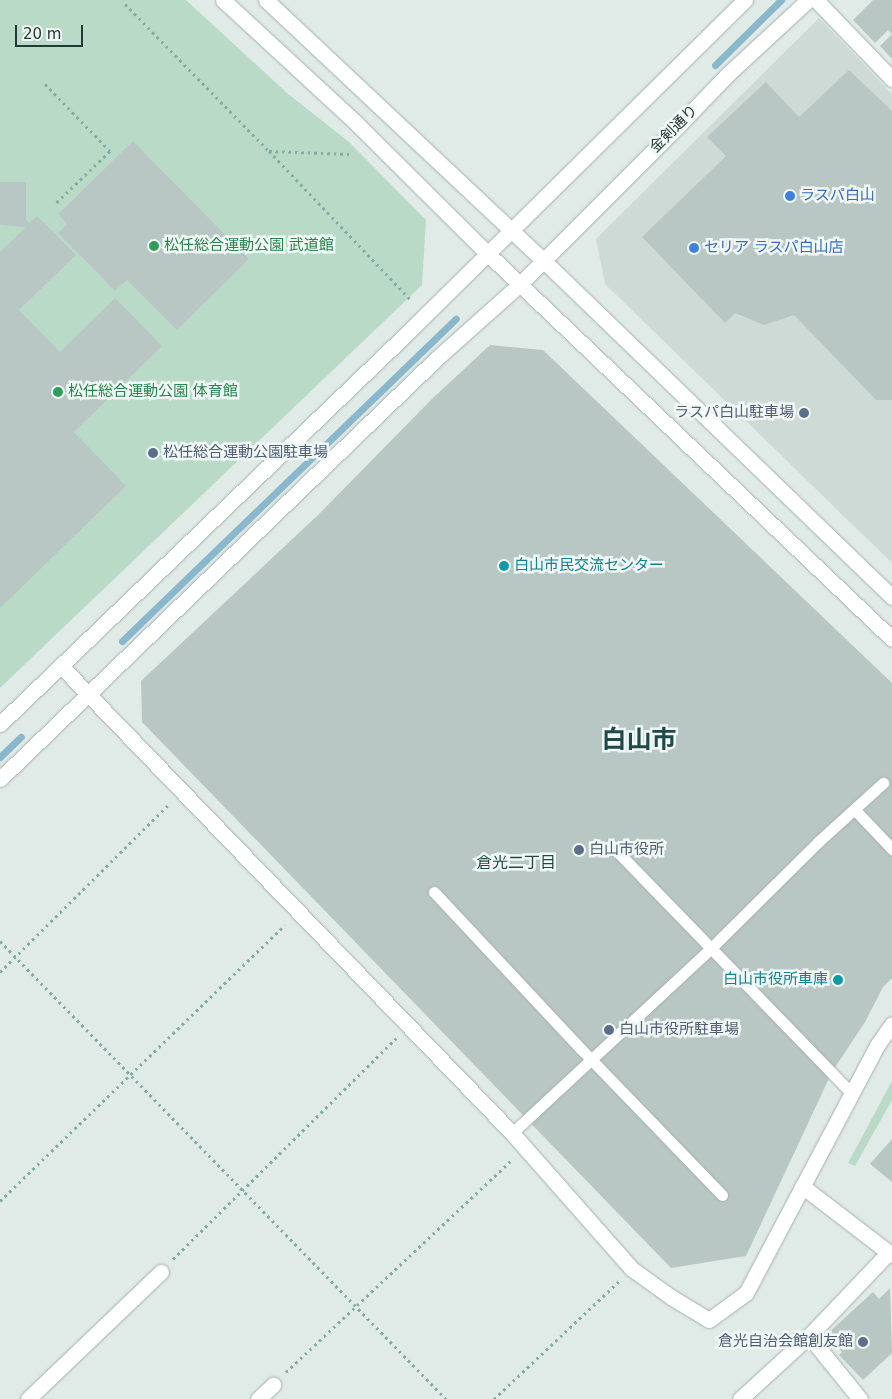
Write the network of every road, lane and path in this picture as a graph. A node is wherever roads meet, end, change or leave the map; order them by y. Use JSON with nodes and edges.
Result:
{"nodes":[{"id":1,"x":224,"y":0,"type":"edge"},
{"id":2,"x":266,"y":0,"type":"edge"},
{"id":3,"x":745,"y":0,"type":"edge"},
{"id":4,"x":808,"y":0,"type":"edge"},
{"id":5,"x":816,"y":0,"type":"edge"},
{"id":6,"x":126,"y":4,"type":"dead end"},
{"id":7,"x":892,"y":79,"type":"edge"},
{"id":8,"x":45,"y":84,"type":"dead end"},
{"id":9,"x":269,"y":151,"type":"junction"},
{"id":10,"x":350,"y":154,"type":"dead end"},
{"id":11,"x":55,"y":204,"type":"dead end"},
{"id":12,"x":511,"y":230,"type":"junction"},
{"id":13,"x":487,"y":253,"type":"junction"},
{"id":14,"x":543,"y":260,"type":"junction"},
{"id":15,"x":520,"y":284,"type":"junction"},
{"id":16,"x":411,"y":300,"type":"dead end"},
{"id":17,"x":892,"y":597,"type":"edge"},
{"id":18,"x":892,"y":639,"type":"edge"},
{"id":19,"x":61,"y":666,"type":"junction"},
{"id":20,"x":87,"y":695,"type":"junction"},
{"id":21,"x":0,"y":724,"type":"edge"},
{"id":22,"x":0,"y":779,"type":"edge"},
{"id":23,"x":883,"y":783,"type":"dead end"},
{"id":24,"x":182,"y":792,"type":"junction"},
{"id":25,"x":855,"y":810,"type":"junction"},
{"id":26,"x":611,"y":845,"type":"dead end"},
{"id":27,"x":892,"y":849,"type":"edge"},
{"id":28,"x":434,"y":892,"type":"dead end"},
{"id":29,"x":299,"y":911,"type":"junction"},
{"id":30,"x":0,"y":941,"type":"edge"},
{"id":31,"x":710,"y":949,"type":"junction"},
{"id":32,"x":15,"y":957,"type":"junction"},
{"id":33,"x":0,"y":972,"type":"edge"},
{"id":34,"x":892,"y":1024,"type":"edge"},
{"id":35,"x":409,"y":1025,"type":"junction"},
{"id":36,"x":591,"y":1059,"type":"junction"},
{"id":37,"x":130,"y":1075,"type":"junction"},
{"id":38,"x":852,"y":1094,"type":"junction"},
{"id":39,"x":512,"y":1133,"type":"junction"},
{"id":40,"x":526,"y":1147,"type":"junction"},
{"id":41,"x":802,"y":1186,"type":"junction"},
{"id":42,"x":242,"y":1189,"type":"junction"},
{"id":43,"x":722,"y":1195,"type":"dead end"},
{"id":44,"x":0,"y":1201,"type":"edge"},
{"id":45,"x":890,"y":1254,"type":"edge"},
{"id":46,"x":632,"y":1269,"type":"junction"},
{"id":47,"x":161,"y":1272,"type":"joint"},
{"id":48,"x":356,"y":1307,"type":"junction"},
{"id":49,"x":808,"y":1336,"type":"junction"},
{"id":50,"x":273,"y":1385,"type":"joint"},
{"id":51,"x":28,"y":1399,"type":"edge"},
{"id":52,"x":258,"y":1399,"type":"edge"},
{"id":53,"x":446,"y":1399,"type":"edge"},
{"id":54,"x":494,"y":1399,"type":"edge"},
{"id":55,"x":740,"y":1399,"type":"edge"},
{"id":56,"x":860,"y":1399,"type":"edge"}],
"edges":[{"from":1,"to":13,"type":"street"},
{"from":2,"to":12,"type":"street"},
{"from":3,"to":12,"type":"street"},
{"from":4,"to":14,"type":"street","name":"金剣通り"},
{"from":5,"to":7,"type":"street"},
{"from":6,"to":9,"type":"path"},
{"from":8,"to":11,"type":"path"},
{"from":9,"to":10,"type":"path"},
{"from":9,"to":16,"type":"path"},
{"from":12,"to":13,"type":"street"},
{"from":12,"to":14,"type":"street"},
{"from":13,"to":15,"type":"street"},
{"from":13,"to":19,"type":"street"},
{"from":14,"to":15,"type":"street","name":"金剣通り"},
{"from":14,"to":17,"type":"street"},
{"from":15,"to":18,"type":"street"},
{"from":15,"to":20,"type":"street","name":"金剣通り"},
{"from":19,"to":20,"type":"street"},
{"from":19,"to":21,"type":"street"},
{"from":20,"to":22,"type":"street","name":"金剣通り"},
{"from":20,"to":24,"type":"street"},
{"from":23,"to":25,"type":"lane"},
{"from":24,"to":29,"type":"street"},
{"from":24,"to":32,"type":"path"},
{"from":25,"to":27,"type":"lane"},
{"from":25,"to":31,"type":"lane"},
{"from":26,"to":31,"type":"lane"},
{"from":28,"to":36,"type":"lane"},
{"from":29,"to":35,"type":"street"},
{"from":29,"to":37,"type":"path"},
{"from":30,"to":32,"type":"path"},
{"from":31,"to":36,"type":"lane"},
{"from":31,"to":38,"type":"lane"},
{"from":32,"to":33,"type":"path"},
{"from":32,"to":37,"type":"path"},
{"from":34,"to":38,"type":"street"},
{"from":35,"to":39,"type":"street"},
{"from":35,"to":42,"type":"path"},
{"from":36,"to":39,"type":"lane"},
{"from":36,"to":43,"type":"lane"},
{"from":37,"to":42,"type":"path"},
{"from":37,"to":44,"type":"path"},
{"from":38,"to":41,"type":"street"},
{"from":39,"to":40,"type":"street"},
{"from":40,"to":46,"type":"street"},
{"from":40,"to":48,"type":"path"},
{"from":41,"to":45,"type":"street"},
{"from":41,"to":46,"type":"street"},
{"from":42,"to":47,"type":"path"},
{"from":42,"to":48,"type":"path"},
{"from":45,"to":49,"type":"street"},
{"from":46,"to":54,"type":"path"},
{"from":47,"to":51,"type":"street"},
{"from":48,"to":50,"type":"path"},
{"from":48,"to":53,"type":"path"},
{"from":49,"to":55,"type":"street"},
{"from":49,"to":56,"type":"street"},
{"from":50,"to":52,"type":"street"}]}
